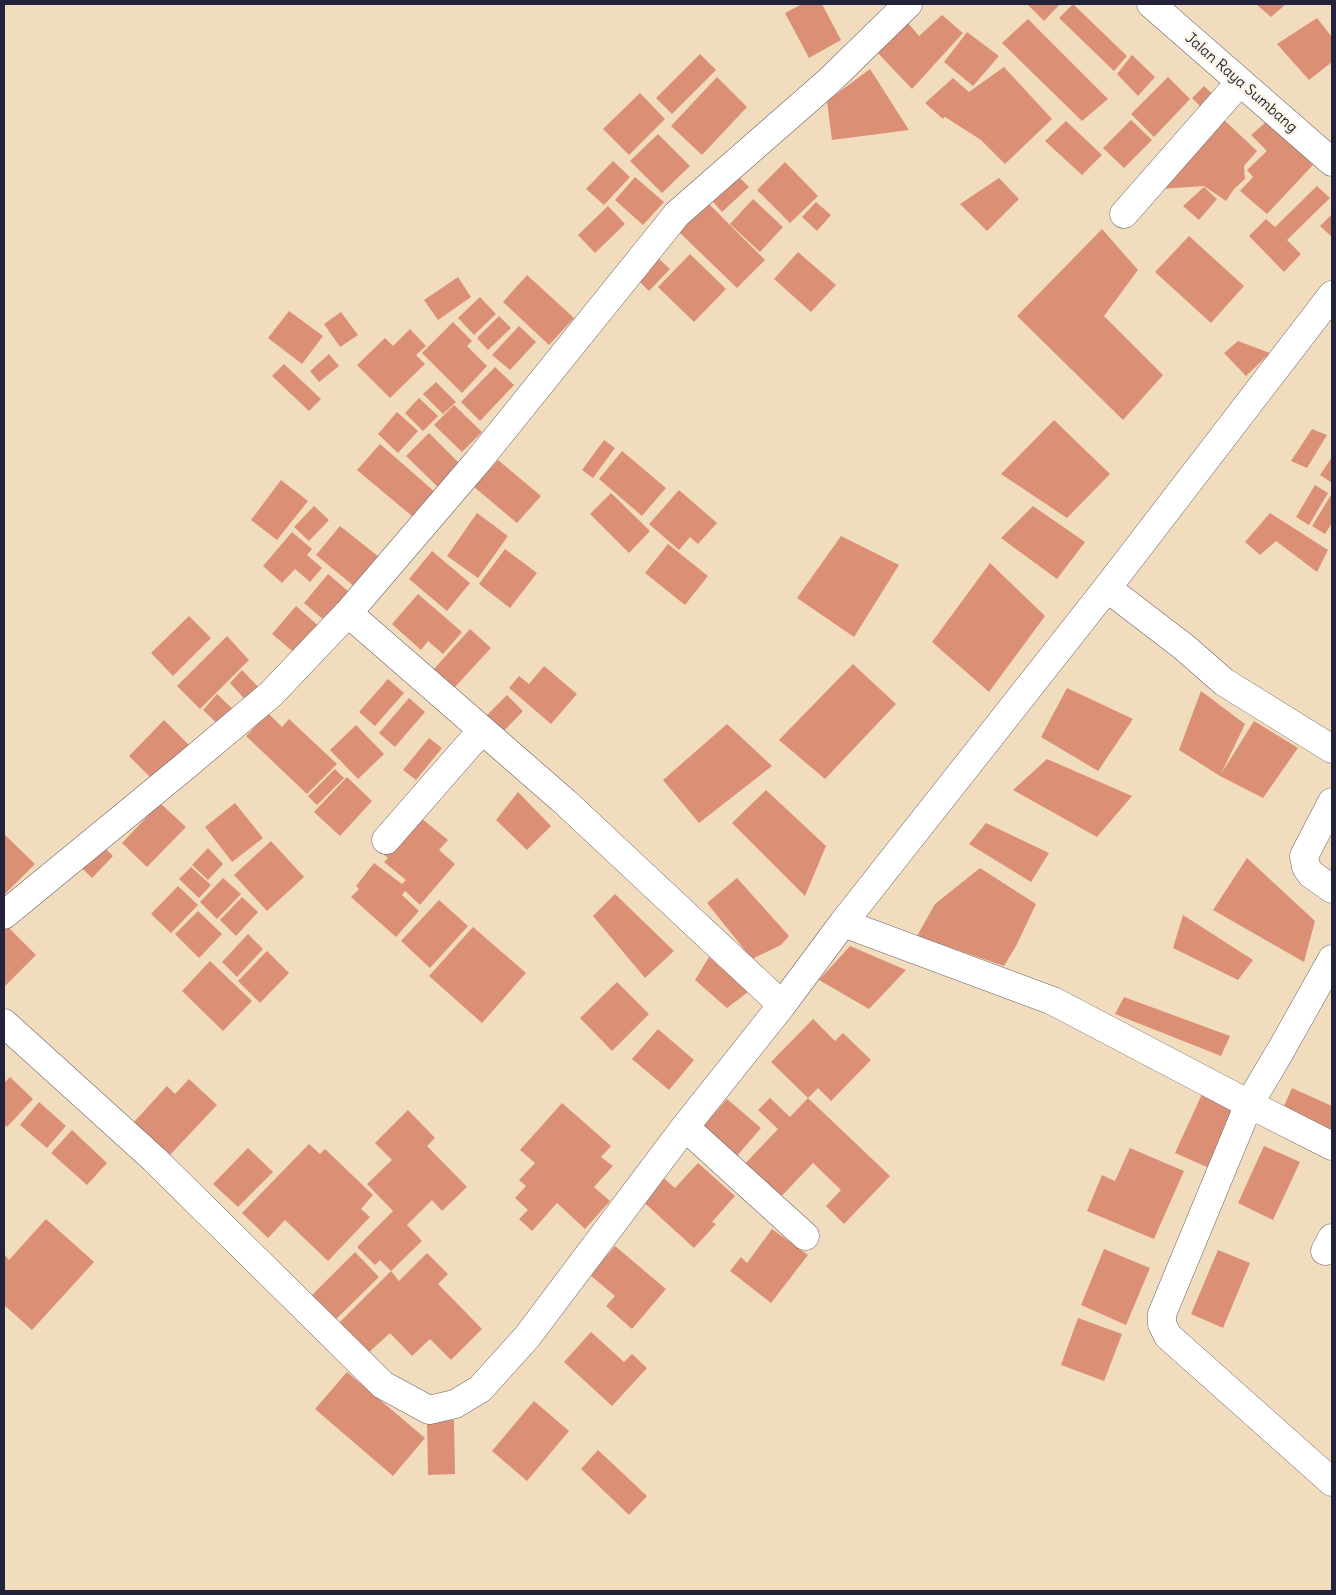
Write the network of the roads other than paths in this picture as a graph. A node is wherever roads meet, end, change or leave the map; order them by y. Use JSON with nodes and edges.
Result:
{"nodes":[{"id":1,"x":908,"y":4,"type":"edge"},
{"id":2,"x":1151,"y":4,"type":"edge"},
{"id":3,"x":1240,"y":82,"type":"junction"},
{"id":4,"x":1332,"y":162,"type":"edge"},
{"id":5,"x":1124,"y":214,"type":"dead end"},
{"id":6,"x":1332,"y":295,"type":"edge"},
{"id":7,"x":1107,"y":588,"type":"junction"},
{"id":8,"x":348,"y":613,"type":"junction"},
{"id":9,"x":482,"y":730,"type":"junction"},
{"id":10,"x":1332,"y":749,"type":"edge"},
{"id":11,"x":1332,"y":802,"type":"edge"},
{"id":12,"x":386,"y":840,"type":"dead end"},
{"id":13,"x":1332,"y":889,"type":"edge"},
{"id":14,"x":4,"y":915,"type":"edge"},
{"id":15,"x":843,"y":923,"type":"junction"},
{"id":16,"x":1332,"y":959,"type":"edge"},
{"id":17,"x":782,"y":1005,"type":"junction"},
{"id":18,"x":4,"y":1024,"type":"edge"},
{"id":19,"x":1249,"y":1104,"type":"junction"},
{"id":20,"x":685,"y":1127,"type":"junction"},
{"id":21,"x":1332,"y":1146,"type":"edge"},
{"id":22,"x":805,"y":1236,"type":"dead end"},
{"id":23,"x":1332,"y":1482,"type":"edge"}],
"edges":[{"from":1,"to":8,"type":"street"},
{"from":2,"to":3,"type":"street","name":"Jalan Raya Sumbang"},
{"from":3,"to":4,"type":"street","name":"Jalan Raya Sumbang"},
{"from":3,"to":5,"type":"street"},
{"from":6,"to":7,"type":"street"},
{"from":7,"to":10,"type":"street"},
{"from":7,"to":15,"type":"street"},
{"from":8,"to":9,"type":"street"},
{"from":8,"to":14,"type":"street"},
{"from":9,"to":12,"type":"street"},
{"from":9,"to":17,"type":"street"},
{"from":11,"to":13,"type":"street"},
{"from":15,"to":17,"type":"street"},
{"from":15,"to":19,"type":"street"},
{"from":16,"to":19,"type":"street"},
{"from":17,"to":20,"type":"street"},
{"from":18,"to":20,"type":"street"},
{"from":19,"to":21,"type":"street"},
{"from":19,"to":23,"type":"street"},
{"from":20,"to":22,"type":"street"}]}
